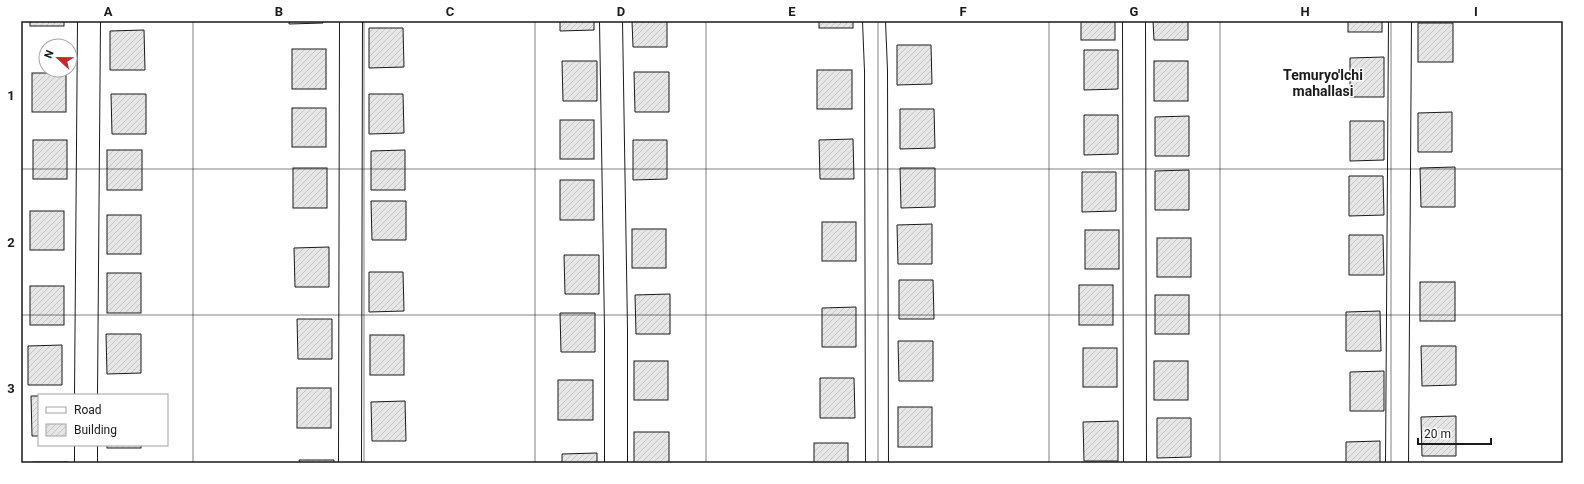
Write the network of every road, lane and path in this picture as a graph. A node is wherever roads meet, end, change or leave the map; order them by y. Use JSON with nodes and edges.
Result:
{"nodes":[{"id":1,"x":89,"y":21,"type":"edge"},
{"id":2,"x":351,"y":21,"type":"edge"},
{"id":3,"x":610,"y":21,"type":"edge"},
{"id":4,"x":874,"y":21,"type":"edge"},
{"id":5,"x":1134,"y":21,"type":"edge"},
{"id":6,"x":1400,"y":21,"type":"edge"},
{"id":7,"x":86,"y":394,"type":"edge"},
{"id":8,"x":86,"y":446,"type":"edge"},
{"id":9,"x":86,"y":463,"type":"edge"},
{"id":10,"x":350,"y":463,"type":"edge"},
{"id":11,"x":616,"y":463,"type":"edge"},
{"id":12,"x":877,"y":463,"type":"edge"},
{"id":13,"x":1135,"y":463,"type":"edge"},
{"id":14,"x":1397,"y":463,"type":"edge"}],
"edges":[{"from":1,"to":7,"type":"street"},
{"from":2,"to":10,"type":"street"},
{"from":3,"to":11,"type":"street"},
{"from":4,"to":12,"type":"street"},
{"from":5,"to":13,"type":"street"},
{"from":6,"to":14,"type":"street"},
{"from":8,"to":9,"type":"street"}]}
